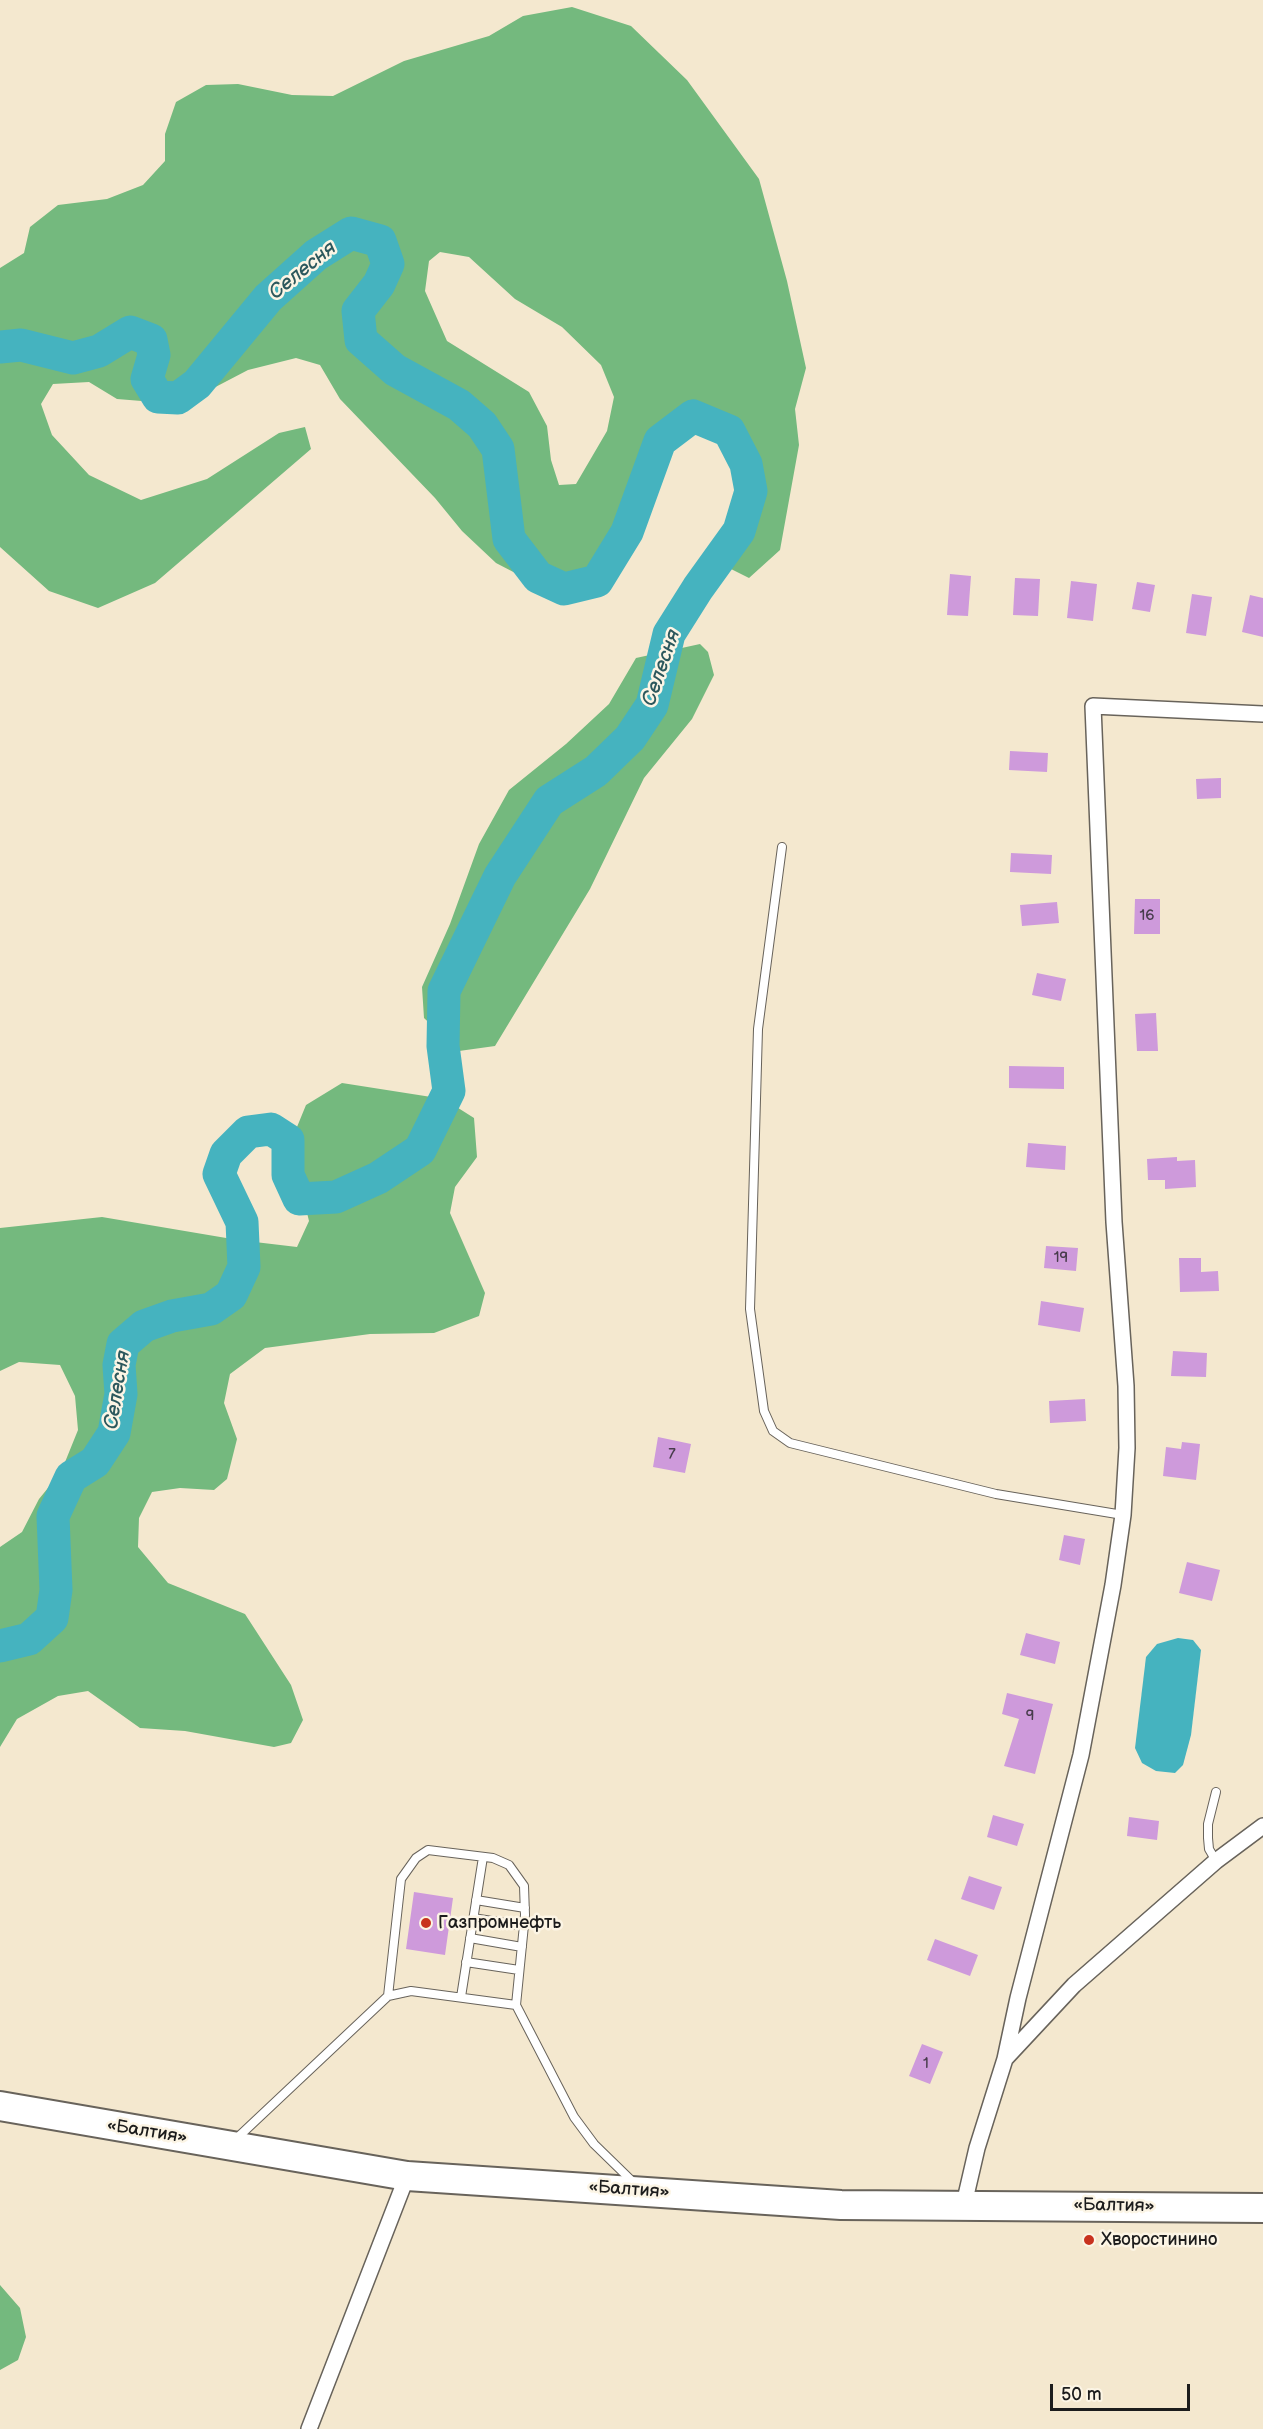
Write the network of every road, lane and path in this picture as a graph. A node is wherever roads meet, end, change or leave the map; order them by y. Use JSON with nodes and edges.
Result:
{"nodes":[{"id":1,"x":1263,"y":714,"type":"edge"},
{"id":2,"x":782,"y":847,"type":"dead end"},
{"id":3,"x":1123,"y":1515,"type":"junction"},
{"id":4,"x":1216,"y":1792,"type":"dead end"},
{"id":5,"x":1263,"y":1826,"type":"edge"},
{"id":6,"x":483,"y":1857,"type":"junction"},
{"id":7,"x":1216,"y":1861,"type":"junction"},
{"id":8,"x":476,"y":1900,"type":"junction"},
{"id":9,"x":525,"y":1908,"type":"junction"},
{"id":10,"x":473,"y":1918,"type":"junction"},
{"id":11,"x":524,"y":1926,"type":"junction"},
{"id":12,"x":470,"y":1938,"type":"junction"},
{"id":13,"x":522,"y":1947,"type":"junction"},
{"id":14,"x":466,"y":1962,"type":"junction"},
{"id":15,"x":519,"y":1970,"type":"junction"},
{"id":16,"x":388,"y":1996,"type":"junction"},
{"id":17,"x":461,"y":1997,"type":"junction"},
{"id":18,"x":516,"y":2006,"type":"junction"},
{"id":19,"x":1005,"y":2059,"type":"junction"},
{"id":20,"x":0,"y":2106,"type":"edge"},
{"id":21,"x":229,"y":2145,"type":"junction"},
{"id":22,"x":407,"y":2176,"type":"junction"},
{"id":23,"x":643,"y":2191,"type":"junction"},
{"id":24,"x":964,"y":2204,"type":"junction"},
{"id":25,"x":1263,"y":2208,"type":"edge"},
{"id":26,"x":309,"y":2429,"type":"edge"}],
"edges":[{"from":1,"to":3,"type":"street"},
{"from":2,"to":3,"type":"lane"},
{"from":3,"to":19,"type":"street"},
{"from":4,"to":7,"type":"lane"},
{"from":5,"to":7,"type":"street"},
{"from":6,"to":8,"type":"lane"},
{"from":6,"to":9,"type":"lane"},
{"from":6,"to":16,"type":"lane"},
{"from":7,"to":19,"type":"street"},
{"from":8,"to":9,"type":"lane"},
{"from":8,"to":10,"type":"lane"},
{"from":9,"to":11,"type":"lane"},
{"from":10,"to":11,"type":"lane"},
{"from":10,"to":12,"type":"lane"},
{"from":11,"to":13,"type":"lane"},
{"from":12,"to":13,"type":"lane"},
{"from":12,"to":14,"type":"lane"},
{"from":13,"to":15,"type":"lane"},
{"from":14,"to":15,"type":"lane"},
{"from":14,"to":17,"type":"lane"},
{"from":15,"to":18,"type":"lane"},
{"from":16,"to":17,"type":"lane"},
{"from":16,"to":21,"type":"lane"},
{"from":17,"to":18,"type":"lane"},
{"from":18,"to":23,"type":"lane"},
{"from":19,"to":24,"type":"street"},
{"from":20,"to":21,"type":"highway","name":"«Балтия»"},
{"from":21,"to":22,"type":"highway","name":"«Балтия»"},
{"from":22,"to":23,"type":"highway","name":"«Балтия»"},
{"from":22,"to":26,"type":"street"},
{"from":23,"to":24,"type":"highway","name":"«Балтия»"},
{"from":24,"to":25,"type":"highway","name":"«Балтия»"}]}
